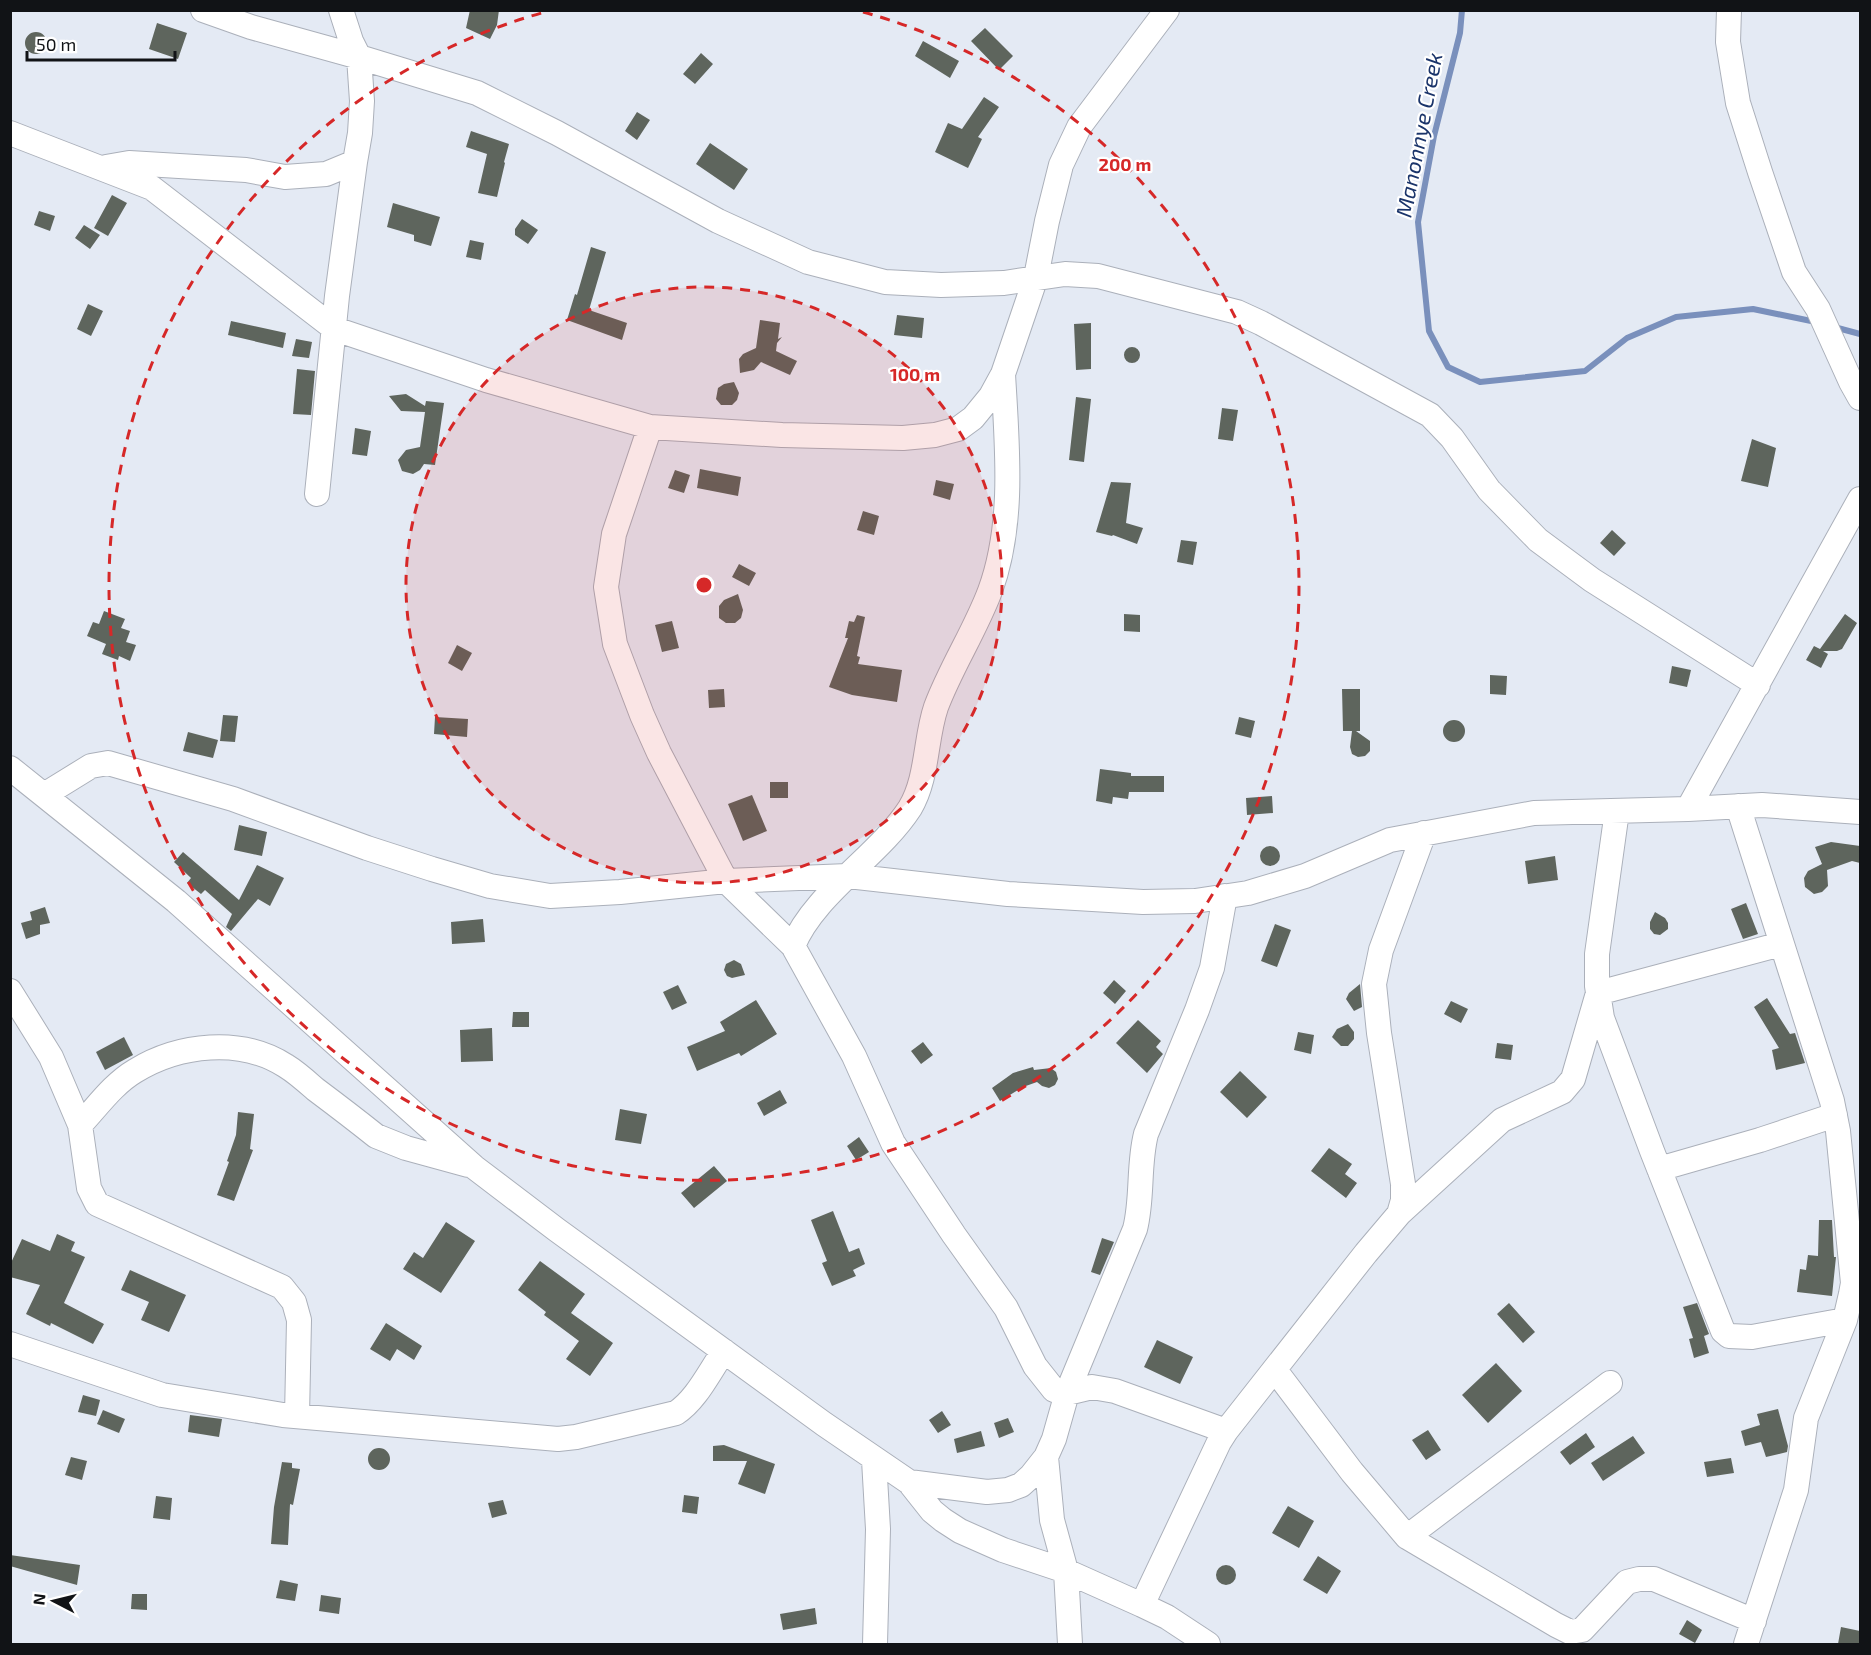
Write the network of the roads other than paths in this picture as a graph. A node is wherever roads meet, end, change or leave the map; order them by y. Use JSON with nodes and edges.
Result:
{"nodes":[{"id":1,"x":203,"y":10,"type":"edge"},
{"id":2,"x":341,"y":10,"type":"edge"},
{"id":3,"x":1167,"y":10,"type":"edge"},
{"id":4,"x":1729,"y":10,"type":"edge"},
{"id":5,"x":359,"y":57,"type":"junction"},
{"id":6,"x":10,"y":133,"type":"edge"},
{"id":7,"x":355,"y":162,"type":"junction"},
{"id":8,"x":102,"y":168,"type":"junction"},
{"id":9,"x":1036,"y":277,"type":"junction"},
{"id":10,"x":334,"y":329,"type":"junction"},
{"id":11,"x":1003,"y":374,"type":"junction"},
{"id":12,"x":1860,"y":398,"type":"edge"},
{"id":13,"x":650,"y":427,"type":"junction"},
{"id":14,"x":317,"y":494,"type":"dead end"},
{"id":15,"x":1860,"y":499,"type":"edge"},
{"id":16,"x":1758,"y":685,"type":"junction"},
{"id":17,"x":10,"y":768,"type":"edge"},
{"id":18,"x":44,"y":795,"type":"junction"},
{"id":19,"x":1738,"y":806,"type":"junction"},
{"id":20,"x":1688,"y":809,"type":"junction"},
{"id":21,"x":1617,"y":811,"type":"junction"},
{"id":22,"x":1860,"y":812,"type":"edge"},
{"id":23,"x":1424,"y":833,"type":"junction"},
{"id":24,"x":848,"y":876,"type":"junction"},
{"id":25,"x":726,"y":881,"type":"junction"},
{"id":26,"x":1225,"y":896,"type":"junction"},
{"id":27,"x":1781,"y":944,"type":"junction"},
{"id":28,"x":793,"y":946,"type":"junction"},
{"id":29,"x":10,"y":990,"type":"edge"},
{"id":30,"x":1598,"y":993,"type":"junction"},
{"id":31,"x":1835,"y":1115,"type":"junction"},
{"id":32,"x":80,"y":1125,"type":"junction"},
{"id":33,"x":474,"y":1167,"type":"junction"},
{"id":34,"x":1659,"y":1169,"type":"junction"},
{"id":35,"x":1399,"y":1214,"type":"junction"},
{"id":36,"x":1845,"y":1320,"type":"junction"},
{"id":37,"x":10,"y":1344,"type":"edge"},
{"id":38,"x":724,"y":1351,"type":"junction"},
{"id":39,"x":1275,"y":1370,"type":"junction"},
{"id":40,"x":1610,"y":1383,"type":"dead end"},
{"id":41,"x":1067,"y":1393,"type":"junction"},
{"id":42,"x":297,"y":1416,"type":"junction"},
{"id":43,"x":1226,"y":1431,"type":"junction"},
{"id":44,"x":1046,"y":1457,"type":"junction"},
{"id":45,"x":874,"y":1460,"type":"junction"},
{"id":46,"x":909,"y":1482,"type":"junction"},
{"id":47,"x":1407,"y":1537,"type":"junction"},
{"id":48,"x":1066,"y":1571,"type":"junction"},
{"id":49,"x":1142,"y":1605,"type":"junction"},
{"id":50,"x":1754,"y":1621,"type":"junction"},
{"id":51,"x":875,"y":1644,"type":"edge"},
{"id":52,"x":1070,"y":1644,"type":"edge"},
{"id":53,"x":1208,"y":1644,"type":"edge"},
{"id":54,"x":1746,"y":1644,"type":"edge"}],
"edges":[{"from":1,"to":5,"type":"street"},
{"from":2,"to":5,"type":"street"},
{"from":3,"to":9,"type":"street"},
{"from":4,"to":12,"type":"street"},
{"from":5,"to":7,"type":"street"},
{"from":5,"to":9,"type":"street"},
{"from":6,"to":8,"type":"street"},
{"from":7,"to":8,"type":"street"},
{"from":7,"to":10,"type":"street"},
{"from":8,"to":10,"type":"street"},
{"from":9,"to":11,"type":"street"},
{"from":9,"to":16,"type":"street"},
{"from":10,"to":13,"type":"street"},
{"from":10,"to":14,"type":"street"},
{"from":11,"to":13,"type":"street"},
{"from":11,"to":24,"type":"street"},
{"from":13,"to":25,"type":"street"},
{"from":15,"to":16,"type":"street"},
{"from":16,"to":20,"type":"street"},
{"from":17,"to":18,"type":"street"},
{"from":18,"to":25,"type":"street"},
{"from":18,"to":33,"type":"street"},
{"from":19,"to":20,"type":"street"},
{"from":19,"to":22,"type":"street"},
{"from":19,"to":27,"type":"street"},
{"from":20,"to":21,"type":"street"},
{"from":21,"to":23,"type":"street"},
{"from":21,"to":30,"type":"street"},
{"from":23,"to":26,"type":"street"},
{"from":23,"to":35,"type":"street"},
{"from":24,"to":25,"type":"street"},
{"from":24,"to":26,"type":"street"},
{"from":24,"to":28,"type":"street"},
{"from":25,"to":28,"type":"street"},
{"from":26,"to":41,"type":"street"},
{"from":27,"to":30,"type":"street"},
{"from":27,"to":31,"type":"street"},
{"from":28,"to":41,"type":"street"},
{"from":29,"to":32,"type":"street"},
{"from":30,"to":34,"type":"street"},
{"from":30,"to":35,"type":"street"},
{"from":31,"to":34,"type":"street"},
{"from":31,"to":36,"type":"street"},
{"from":32,"to":33,"type":"street"},
{"from":32,"to":42,"type":"street"},
{"from":33,"to":38,"type":"street"},
{"from":34,"to":36,"type":"street"},
{"from":35,"to":39,"type":"street"},
{"from":36,"to":50,"type":"street"},
{"from":37,"to":42,"type":"street"},
{"from":38,"to":42,"type":"street"},
{"from":38,"to":45,"type":"street"},
{"from":39,"to":43,"type":"street"},
{"from":39,"to":47,"type":"street"},
{"from":40,"to":47,"type":"street"},
{"from":41,"to":43,"type":"street"},
{"from":41,"to":44,"type":"street"},
{"from":43,"to":49,"type":"street"},
{"from":44,"to":46,"type":"street"},
{"from":44,"to":48,"type":"street"},
{"from":45,"to":46,"type":"street"},
{"from":45,"to":51,"type":"street"},
{"from":46,"to":48,"type":"street"},
{"from":47,"to":50,"type":"street"},
{"from":48,"to":49,"type":"street"},
{"from":48,"to":52,"type":"street"},
{"from":49,"to":53,"type":"street"},
{"from":50,"to":54,"type":"street"}]}
